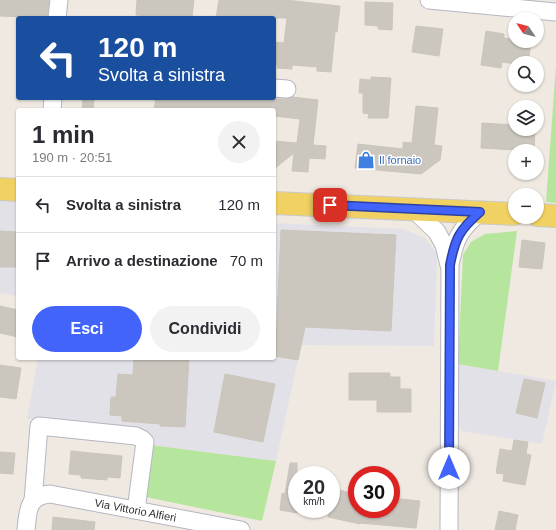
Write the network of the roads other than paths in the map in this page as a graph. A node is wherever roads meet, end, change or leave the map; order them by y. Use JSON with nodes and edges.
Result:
{"nodes":[{"id":1,"x":58,"y":0,"type":"edge"},
{"id":2,"x":429,"y":0,"type":"edge"},
{"id":3,"x":556,"y":12,"type":"edge"},
{"id":4,"x":57,"y":16,"type":"edge"},
{"id":5,"x":0,"y":189,"type":"edge"},
{"id":6,"x":16,"y":190,"type":"edge"},
{"id":7,"x":276,"y":203,"type":"edge"},
{"id":8,"x":414,"y":210,"type":"junction"},
{"id":9,"x":480,"y":212,"type":"junction"},
{"id":10,"x":508,"y":214,"type":"edge"},
{"id":11,"x":544,"y":215,"type":"edge"},
{"id":12,"x":556,"y":216,"type":"edge"},
{"id":13,"x":450,"y":265,"type":"junction"},
{"id":14,"x":33,"y":501,"type":"junction"},
{"id":15,"x":136,"y":510,"type":"junction"},
{"id":16,"x":26,"y":530,"type":"edge"},
{"id":17,"x":241,"y":530,"type":"edge"},
{"id":18,"x":449,"y":530,"type":"edge"}],
"edges":[{"from":1,"to":4,"type":"street"},
{"from":2,"to":3,"type":"street"},
{"from":5,"to":6,"type":"main road"},
{"from":7,"to":8,"type":"main road"},
{"from":8,"to":9,"type":"main road"},
{"from":8,"to":13,"type":"street"},
{"from":9,"to":10,"type":"main road"},
{"from":9,"to":13,"type":"street"},
{"from":11,"to":12,"type":"main road"},
{"from":13,"to":18,"type":"street"},
{"from":14,"to":15,"type":"street","name":"Via Vittorio Alfieri"},
{"from":14,"to":15,"type":"street"},
{"from":14,"to":16,"type":"street"},
{"from":15,"to":17,"type":"street","name":"Via Vittorio Alfieri"}]}
